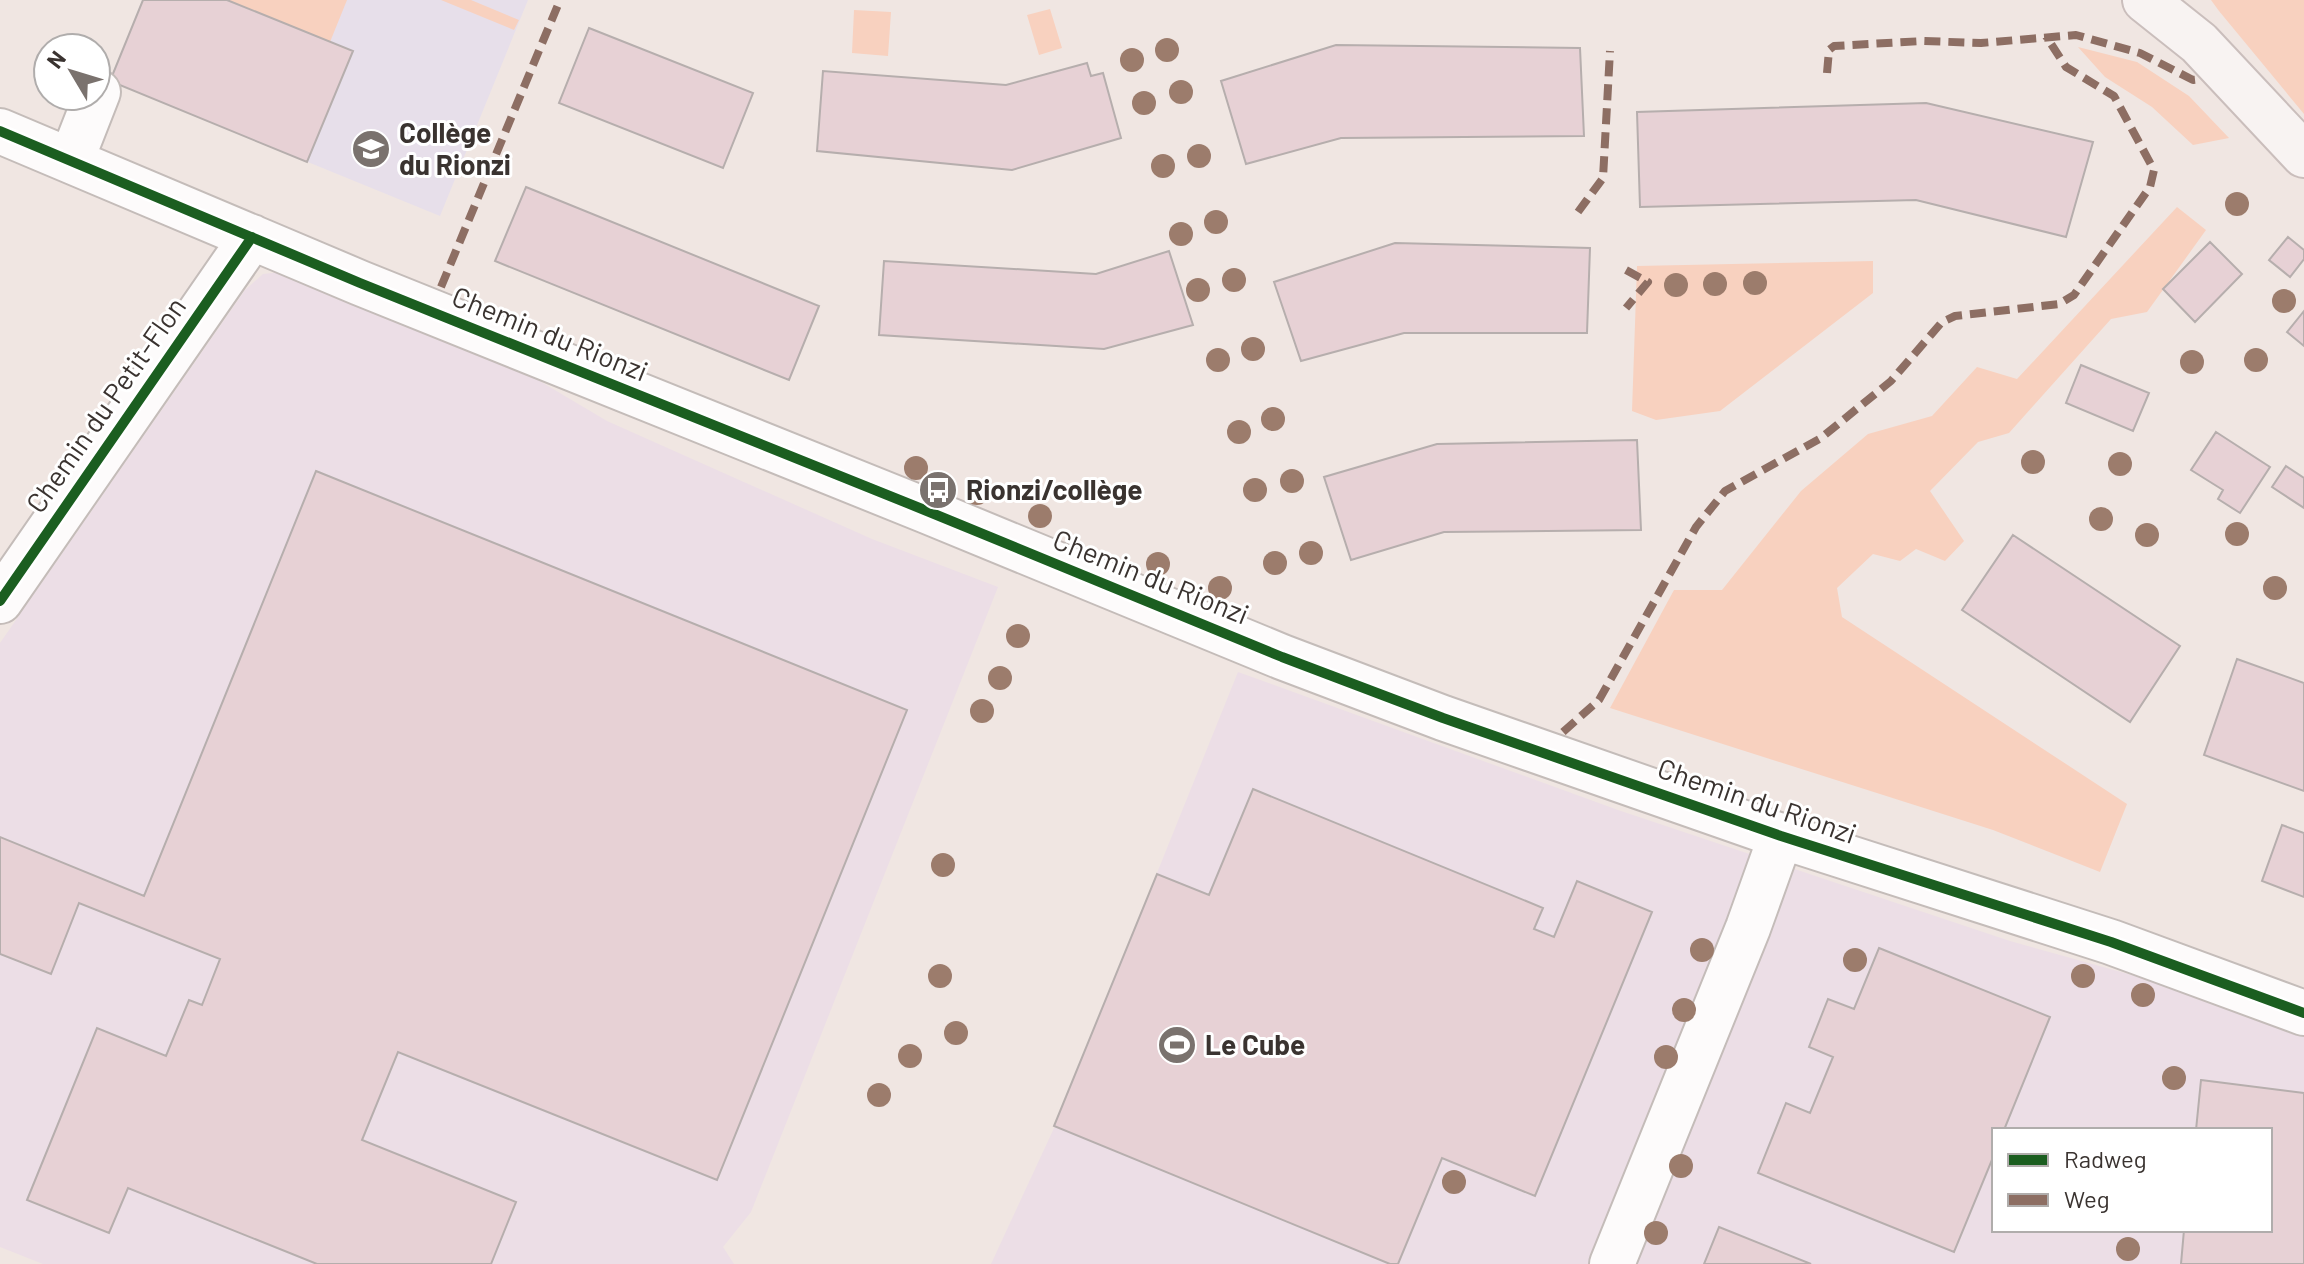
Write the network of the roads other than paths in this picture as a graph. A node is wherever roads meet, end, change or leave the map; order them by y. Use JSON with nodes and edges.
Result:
{"nodes":[{"id":1,"x":2145,"y":0,"type":"edge"},
{"id":2,"x":90,"y":112,"type":"edge"},
{"id":3,"x":0,"y":131,"type":"edge"},
{"id":4,"x":2304,"y":155,"type":"edge"},
{"id":5,"x":71,"y":161,"type":"junction"},
{"id":6,"x":252,"y":237,"type":"junction"},
{"id":7,"x":0,"y":601,"type":"edge"},
{"id":8,"x":1781,"y":836,"type":"junction"},
{"id":9,"x":2304,"y":1013,"type":"edge"},
{"id":10,"x":1612,"y":1264,"type":"edge"}],
"edges":[{"from":1,"to":4,"type":"main road"},
{"from":2,"to":5,"type":"street"},
{"from":3,"to":5,"type":"street","name":"Chemin du Rionzi"},
{"from":5,"to":6,"type":"street","name":"Chemin du Rionzi"},
{"from":6,"to":7,"type":"street","name":"Chemin du Petit-Flon"},
{"from":6,"to":8,"type":"street","name":"Chemin du Rionzi"},
{"from":8,"to":9,"type":"street","name":"Chemin du Rionzi"},
{"from":8,"to":10,"type":"street","name":"Chemin du Rionzi"}]}
